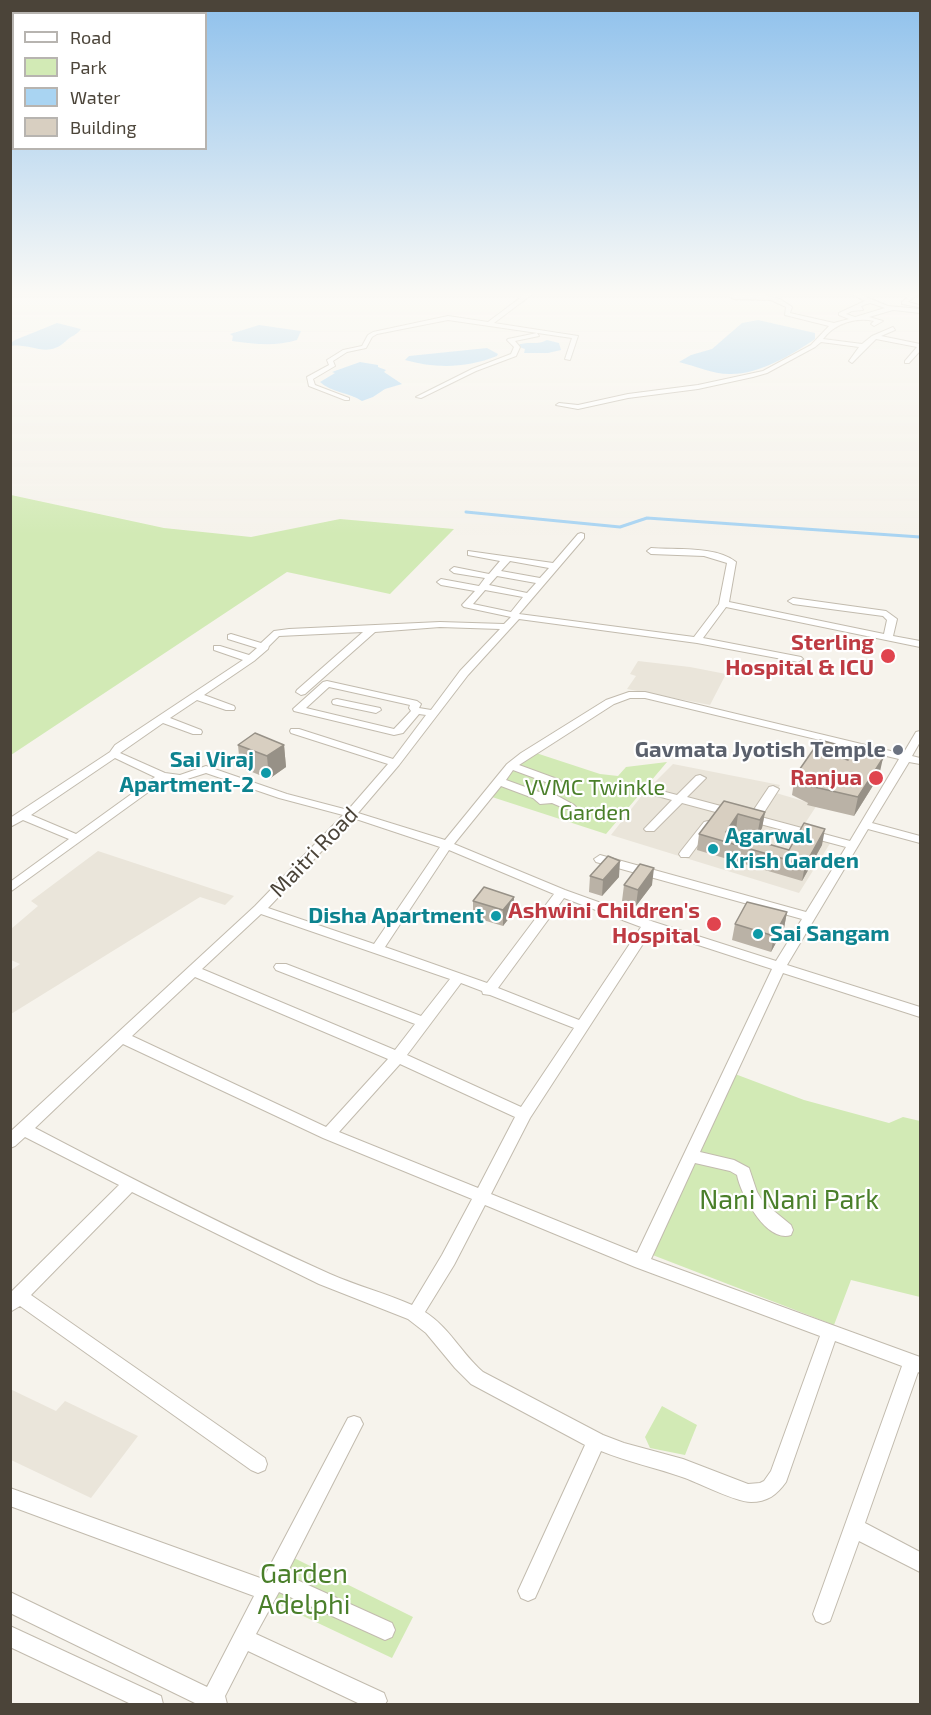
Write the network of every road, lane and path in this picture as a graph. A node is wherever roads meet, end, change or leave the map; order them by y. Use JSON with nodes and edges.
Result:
{"nodes":[{"id":1,"x":314,"y":375,"type":"edge"},
{"id":2,"x":464,"y":375,"type":"edge"},
{"id":3,"x":753,"y":375,"type":"edge"},
{"id":4,"x":419,"y":397,"type":"dead end"},
{"id":5,"x":347,"y":399,"type":"dead end"},
{"id":6,"x":559,"y":405,"type":"dead end"},
{"id":7,"x":581,"y":536,"type":"dead end"},
{"id":8,"x":651,"y":551,"type":"dead end"},
{"id":9,"x":471,"y":553,"type":"dead end"},
{"id":10,"x":504,"y":559,"type":"junction"},
{"id":11,"x":555,"y":566,"type":"junction"},
{"id":12,"x":454,"y":570,"type":"dead end"},
{"id":13,"x":493,"y":574,"type":"junction"},
{"id":14,"x":543,"y":581,"type":"junction"},
{"id":15,"x":441,"y":582,"type":"dead end"},
{"id":16,"x":482,"y":588,"type":"junction"},
{"id":17,"x":530,"y":596,"type":"junction"},
{"id":18,"x":793,"y":601,"type":"dead end"},
{"id":19,"x":724,"y":604,"type":"junction"},
{"id":20,"x":515,"y":615,"type":"junction"},
{"id":21,"x":507,"y":627,"type":"junction"},
{"id":22,"x":372,"y":629,"type":"junction"},
{"id":23,"x":231,"y":637,"type":"dead end"},
{"id":24,"x":888,"y":638,"type":"junction"},
{"id":25,"x":697,"y":640,"type":"junction"},
{"id":26,"x":921,"y":645,"type":"edge"},
{"id":27,"x":265,"y":647,"type":"junction"},
{"id":28,"x":217,"y":648,"type":"dead end"},
{"id":29,"x":251,"y":659,"type":"junction"},
{"id":30,"x":798,"y":659,"type":"dead end"},
{"id":31,"x":301,"y":692,"type":"dead end"},
{"id":32,"x":196,"y":696,"type":"junction"},
{"id":33,"x":337,"y":702,"type":"dead end"},
{"id":34,"x":359,"y":707,"type":"junction"},
{"id":35,"x":230,"y":708,"type":"dead end"},
{"id":36,"x":376,"y":710,"type":"dead end"},
{"id":37,"x":417,"y":711,"type":"junction"},
{"id":38,"x":433,"y":713,"type":"junction"},
{"id":39,"x":163,"y":719,"type":"junction"},
{"id":40,"x":347,"y":721,"type":"junction"},
{"id":41,"x":295,"y":731,"type":"dead end"},
{"id":42,"x":197,"y":732,"type":"dead end"},
{"id":43,"x":921,"y":734,"type":"edge"},
{"id":44,"x":114,"y":754,"type":"junction"},
{"id":45,"x":914,"y":759,"type":"edge"},
{"id":46,"x":395,"y":763,"type":"junction"},
{"id":47,"x":511,"y":766,"type":"junction"},
{"id":48,"x":163,"y":776,"type":"junction"},
{"id":49,"x":700,"y":778,"type":"dead end"},
{"id":50,"x":499,"y":781,"type":"junction"},
{"id":51,"x":773,"y":789,"type":"dead end"},
{"id":52,"x":654,"y":792,"type":"dead end"},
{"id":53,"x":546,"y":798,"type":"junction"},
{"id":54,"x":679,"y":799,"type":"junction"},
{"id":55,"x":570,"y":807,"type":"dead end"},
{"id":56,"x":718,"y":809,"type":"junction"},
{"id":57,"x":532,"y":810,"type":"dead end"},
{"id":58,"x":351,"y":814,"type":"junction"},
{"id":59,"x":22,"y":816,"type":"junction"},
{"id":60,"x":754,"y":819,"type":"junction"},
{"id":61,"x":10,"y":824,"type":"edge"},
{"id":62,"x":865,"y":825,"type":"junction"},
{"id":63,"x":650,"y":829,"type":"dead end"},
{"id":64,"x":76,"y":838,"type":"junction"},
{"id":65,"x":921,"y":840,"type":"edge"},
{"id":66,"x":447,"y":845,"type":"junction"},
{"id":67,"x":853,"y":845,"type":"junction"},
{"id":68,"x":685,"y":854,"type":"dead end"},
{"id":69,"x":600,"y":859,"type":"dead end"},
{"id":70,"x":10,"y":888,"type":"edge"},
{"id":71,"x":561,"y":893,"type":"junction"},
{"id":72,"x":259,"y":909,"type":"junction"},
{"id":73,"x":810,"y":917,"type":"junction"},
{"id":74,"x":649,"y":924,"type":"junction"},
{"id":75,"x":377,"y":949,"type":"junction"},
{"id":76,"x":780,"y":966,"type":"junction"},
{"id":77,"x":281,"y":967,"type":"dead end"},
{"id":78,"x":194,"y":971,"type":"junction"},
{"id":79,"x":458,"y":977,"type":"junction"},
{"id":80,"x":488,"y":991,"type":"junction"},
{"id":81,"x":921,"y":1012,"type":"edge"},
{"id":82,"x":424,"y":1022,"type":"junction"},
{"id":83,"x":581,"y":1026,"type":"junction"},
{"id":84,"x":123,"y":1038,"type":"junction"},
{"id":85,"x":398,"y":1057,"type":"junction"},
{"id":86,"x":524,"y":1115,"type":"junction"},
{"id":87,"x":24,"y":1129,"type":"junction"},
{"id":88,"x":328,"y":1134,"type":"junction"},
{"id":89,"x":10,"y":1142,"type":"edge"},
{"id":90,"x":691,"y":1156,"type":"junction"},
{"id":91,"x":129,"y":1185,"type":"junction"},
{"id":92,"x":480,"y":1197,"type":"junction"},
{"id":93,"x":785,"y":1230,"type":"dead end"},
{"id":94,"x":640,"y":1262,"type":"junction"},
{"id":95,"x":15,"y":1300,"type":"edge"},
{"id":96,"x":415,"y":1314,"type":"junction"},
{"id":97,"x":830,"y":1331,"type":"junction"},
{"id":98,"x":917,"y":1363,"type":"edge"},
{"id":99,"x":354,"y":1424,"type":"dead end"},
{"id":100,"x":596,"y":1441,"type":"junction"},
{"id":101,"x":258,"y":1464,"type":"dead end"},
{"id":102,"x":10,"y":1497,"type":"edge"},
{"id":103,"x":854,"y":1528,"type":"junction"},
{"id":104,"x":921,"y":1562,"type":"edge"},
{"id":105,"x":272,"y":1585,"type":"junction"},
{"id":106,"x":528,"y":1591,"type":"dead end"},
{"id":107,"x":10,"y":1602,"type":"edge"},
{"id":108,"x":823,"y":1614,"type":"dead end"},
{"id":109,"x":385,"y":1630,"type":"dead end"},
{"id":110,"x":10,"y":1635,"type":"edge"},
{"id":111,"x":243,"y":1638,"type":"junction"},
{"id":112,"x":376,"y":1701,"type":"dead end"},
{"id":113,"x":213,"y":1703,"type":"edge"},
{"id":114,"x":153,"y":1704,"type":"edge"}],
"edges":[{"from":1,"to":5,"type":"street"},
{"from":2,"to":4,"type":"street"},
{"from":3,"to":6,"type":"street"},
{"from":7,"to":11,"type":"street","name":"Maitri Road"},
{"from":8,"to":19,"type":"street"},
{"from":9,"to":10,"type":"street"},
{"from":10,"to":11,"type":"street"},
{"from":10,"to":13,"type":"street"},
{"from":11,"to":14,"type":"street","name":"Maitri Road"},
{"from":12,"to":13,"type":"street"},
{"from":13,"to":14,"type":"street"},
{"from":13,"to":16,"type":"street"},
{"from":14,"to":17,"type":"street","name":"Maitri Road"},
{"from":15,"to":16,"type":"street"},
{"from":16,"to":17,"type":"street"},
{"from":16,"to":20,"type":"street"},
{"from":17,"to":20,"type":"street","name":"Maitri Road"},
{"from":18,"to":24,"type":"street"},
{"from":19,"to":24,"type":"street"},
{"from":19,"to":25,"type":"street"},
{"from":20,"to":21,"type":"street","name":"Maitri Road"},
{"from":20,"to":25,"type":"street"},
{"from":21,"to":22,"type":"street"},
{"from":21,"to":38,"type":"street","name":"Maitri Road"},
{"from":22,"to":27,"type":"street"},
{"from":22,"to":31,"type":"street"},
{"from":23,"to":27,"type":"street"},
{"from":24,"to":26,"type":"street"},
{"from":25,"to":30,"type":"street"},
{"from":27,"to":29,"type":"street"},
{"from":28,"to":29,"type":"street"},
{"from":29,"to":32,"type":"street"},
{"from":32,"to":35,"type":"street"},
{"from":32,"to":39,"type":"street"},
{"from":33,"to":34,"type":"street"},
{"from":34,"to":36,"type":"street"},
{"from":34,"to":40,"type":"street"},
{"from":37,"to":38,"type":"street"},
{"from":37,"to":40,"type":"street"},
{"from":37,"to":40,"type":"street"},
{"from":38,"to":46,"type":"street","name":"Maitri Road"},
{"from":39,"to":42,"type":"street"},
{"from":39,"to":44,"type":"street"},
{"from":41,"to":46,"type":"street"},
{"from":43,"to":45,"type":"street"},
{"from":44,"to":48,"type":"street"},
{"from":44,"to":59,"type":"street"},
{"from":45,"to":47,"type":"street"},
{"from":45,"to":62,"type":"street"},
{"from":46,"to":58,"type":"street","name":"Maitri Road"},
{"from":47,"to":50,"type":"street"},
{"from":47,"to":53,"type":"street"},
{"from":48,"to":58,"type":"street"},
{"from":48,"to":64,"type":"street"},
{"from":49,"to":54,"type":"street"},
{"from":50,"to":53,"type":"street"},
{"from":50,"to":66,"type":"street"},
{"from":51,"to":60,"type":"street"},
{"from":52,"to":54,"type":"street"},
{"from":53,"to":55,"type":"street"},
{"from":53,"to":57,"type":"street"},
{"from":54,"to":56,"type":"street"},
{"from":54,"to":63,"type":"street"},
{"from":56,"to":60,"type":"street"},
{"from":56,"to":68,"type":"street"},
{"from":58,"to":66,"type":"street"},
{"from":58,"to":72,"type":"street","name":"Maitri Road"},
{"from":59,"to":61,"type":"street"},
{"from":59,"to":64,"type":"street"},
{"from":60,"to":67,"type":"street"},
{"from":62,"to":65,"type":"street"},
{"from":62,"to":67,"type":"street"},
{"from":64,"to":70,"type":"street"},
{"from":66,"to":71,"type":"street"},
{"from":66,"to":75,"type":"street"},
{"from":67,"to":73,"type":"street"},
{"from":69,"to":73,"type":"street"},
{"from":71,"to":74,"type":"street"},
{"from":71,"to":80,"type":"street"},
{"from":72,"to":75,"type":"street"},
{"from":72,"to":78,"type":"street","name":"Maitri Road"},
{"from":73,"to":76,"type":"street"},
{"from":74,"to":76,"type":"street"},
{"from":74,"to":83,"type":"street"},
{"from":75,"to":79,"type":"street"},
{"from":76,"to":81,"type":"street"},
{"from":76,"to":90,"type":"street"},
{"from":77,"to":82,"type":"street"},
{"from":78,"to":84,"type":"street","name":"Maitri Road"},
{"from":78,"to":85,"type":"street"},
{"from":79,"to":80,"type":"street"},
{"from":79,"to":82,"type":"street"},
{"from":80,"to":83,"type":"street"},
{"from":82,"to":85,"type":"street"},
{"from":83,"to":86,"type":"street"},
{"from":84,"to":87,"type":"street","name":"Maitri Road"},
{"from":84,"to":88,"type":"street"},
{"from":85,"to":86,"type":"street"},
{"from":85,"to":88,"type":"street"},
{"from":86,"to":92,"type":"street"},
{"from":87,"to":89,"type":"street","name":"Maitri Road"},
{"from":87,"to":91,"type":"street"},
{"from":88,"to":92,"type":"street"},
{"from":90,"to":93,"type":"street"},
{"from":90,"to":94,"type":"street"},
{"from":91,"to":95,"type":"street"},
{"from":91,"to":96,"type":"street"},
{"from":92,"to":94,"type":"street"},
{"from":92,"to":96,"type":"street"},
{"from":94,"to":97,"type":"street"},
{"from":95,"to":101,"type":"street"},
{"from":96,"to":100,"type":"street"},
{"from":97,"to":98,"type":"street"},
{"from":97,"to":100,"type":"street"},
{"from":98,"to":103,"type":"street"},
{"from":99,"to":105,"type":"street"},
{"from":100,"to":106,"type":"street"},
{"from":102,"to":105,"type":"street"},
{"from":103,"to":104,"type":"street"},
{"from":103,"to":108,"type":"street"},
{"from":105,"to":109,"type":"street"},
{"from":105,"to":111,"type":"street"},
{"from":107,"to":113,"type":"street"},
{"from":110,"to":114,"type":"street"},
{"from":111,"to":112,"type":"street"},
{"from":111,"to":113,"type":"street"}]}
